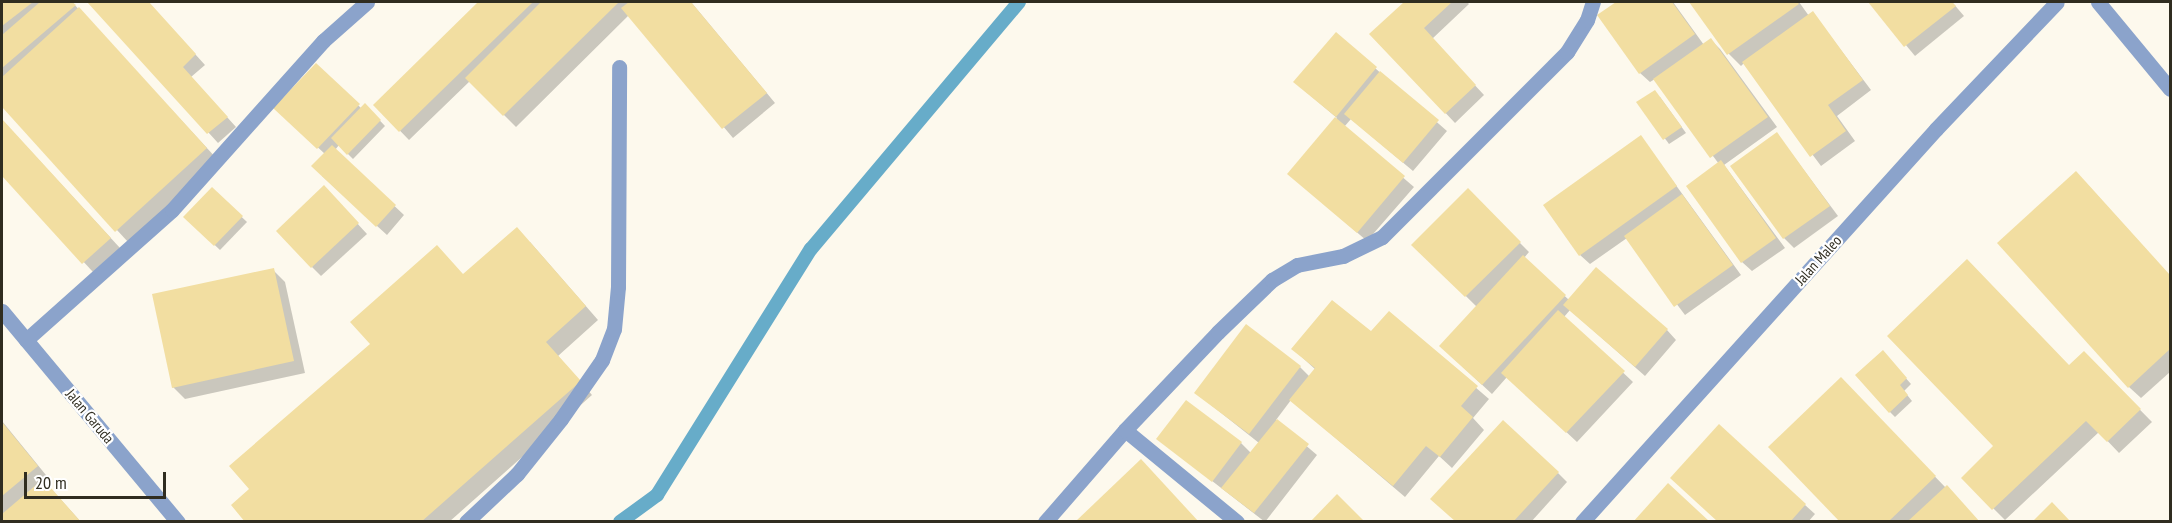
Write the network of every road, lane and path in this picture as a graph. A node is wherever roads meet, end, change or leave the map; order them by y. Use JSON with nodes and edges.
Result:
{"nodes":[{"id":1,"x":367,"y":2,"type":"edge"},
{"id":2,"x":1593,"y":2,"type":"edge"},
{"id":3,"x":2056,"y":2,"type":"edge"},
{"id":4,"x":2098,"y":2,"type":"edge"},
{"id":5,"x":619,"y":67,"type":"dead end"},
{"id":6,"x":2170,"y":88,"type":"edge"},
{"id":7,"x":2,"y":311,"type":"edge"},
{"id":8,"x":26,"y":340,"type":"junction"},
{"id":9,"x":1125,"y":430,"type":"junction"},
{"id":10,"x":178,"y":522,"type":"edge"},
{"id":11,"x":466,"y":522,"type":"edge"},
{"id":12,"x":1045,"y":522,"type":"edge"},
{"id":13,"x":1237,"y":522,"type":"edge"},
{"id":14,"x":1582,"y":522,"type":"edge"}],
"edges":[{"from":1,"to":8,"type":"street"},
{"from":2,"to":9,"type":"street"},
{"from":3,"to":14,"type":"street","name":"Jalan Maleo"},
{"from":4,"to":6,"type":"street"},
{"from":5,"to":11,"type":"street"},
{"from":7,"to":8,"type":"street","name":"Jalan Garuda"},
{"from":8,"to":10,"type":"street","name":"Jalan Garuda"},
{"from":9,"to":12,"type":"street"},
{"from":9,"to":13,"type":"street"}]}
